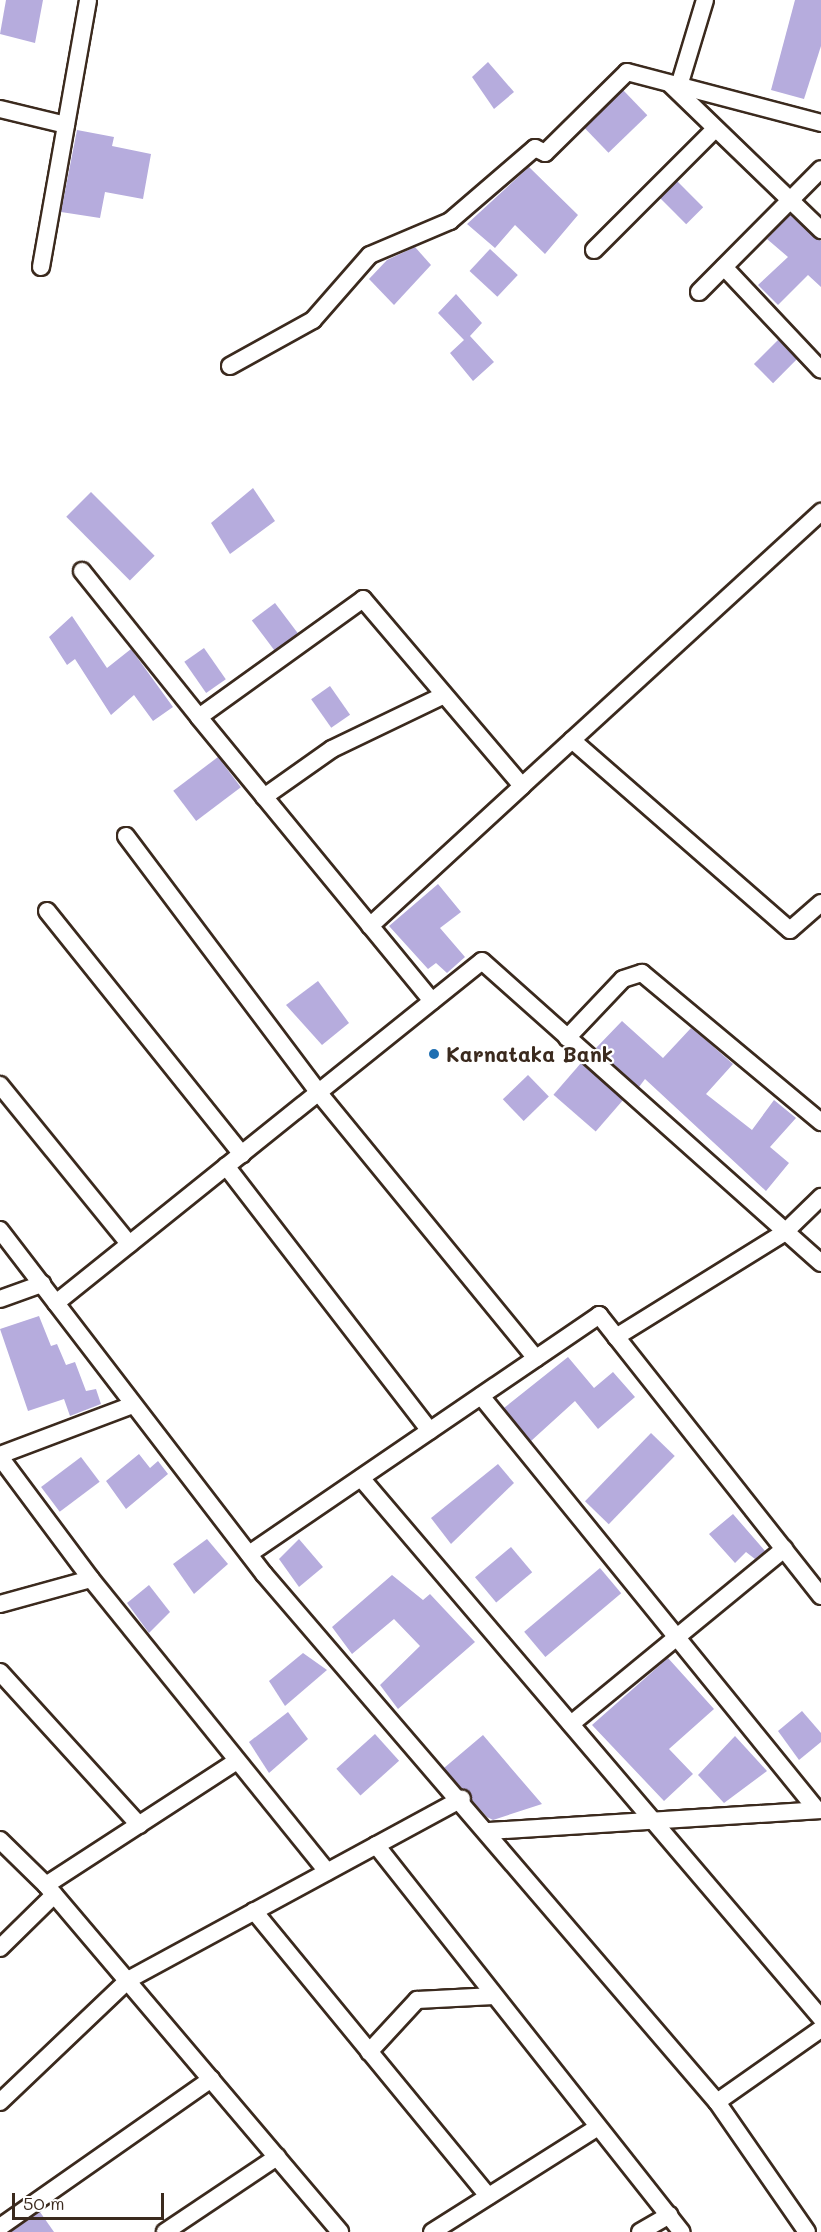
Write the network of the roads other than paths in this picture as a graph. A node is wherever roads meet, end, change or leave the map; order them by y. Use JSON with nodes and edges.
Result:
{"nodes":[{"id":1,"x":88,"y":0,"type":"edge"},
{"id":2,"x":705,"y":0,"type":"edge"},
{"id":3,"x":675,"y":85,"type":"junction"},
{"id":4,"x":0,"y":109,"type":"edge"},
{"id":5,"x":821,"y":123,"type":"edge"},
{"id":6,"x":66,"y":125,"type":"junction"},
{"id":7,"x":715,"y":129,"type":"junction"},
{"id":8,"x":821,"y":169,"type":"edge"},
{"id":9,"x":790,"y":200,"type":"junction"},
{"id":10,"x":821,"y":230,"type":"edge"},
{"id":11,"x":594,"y":250,"type":"dead end"},
{"id":12,"x":40,"y":267,"type":"dead end"},
{"id":13,"x":724,"y":267,"type":"junction"},
{"id":14,"x":699,"y":292,"type":"dead end"},
{"id":15,"x":230,"y":366,"type":"dead end"},
{"id":16,"x":821,"y":370,"type":"edge"},
{"id":17,"x":821,"y":512,"type":"edge"},
{"id":18,"x":82,"y":571,"type":"dead end"},
{"id":19,"x":444,"y":695,"type":"junction"},
{"id":20,"x":199,"y":717,"type":"junction"},
{"id":21,"x":572,"y":740,"type":"junction"},
{"id":22,"x":522,"y":786,"type":"junction"},
{"id":23,"x":264,"y":797,"type":"junction"},
{"id":24,"x":126,"y":836,"type":"dead end"},
{"id":25,"x":821,"y":903,"type":"edge"},
{"id":26,"x":47,"y":911,"type":"dead end"},
{"id":27,"x":370,"y":926,"type":"junction"},
{"id":28,"x":432,"y":1001,"type":"junction"},
{"id":29,"x":567,"y":1038,"type":"junction"},
{"id":30,"x":0,"y":1085,"type":"edge"},
{"id":31,"x":318,"y":1092,"type":"junction"},
{"id":32,"x":821,"y":1122,"type":"edge"},
{"id":33,"x":242,"y":1154,"type":"junction"},
{"id":34,"x":226,"y":1166,"type":"junction"},
{"id":35,"x":821,"y":1197,"type":"edge"},
{"id":36,"x":0,"y":1230,"type":"edge"},
{"id":37,"x":784,"y":1233,"type":"junction"},
{"id":38,"x":129,"y":1244,"type":"junction"},
{"id":39,"x":821,"y":1263,"type":"edge"},
{"id":40,"x":42,"y":1284,"type":"junction"},
{"id":41,"x":0,"y":1299,"type":"edge"},
{"id":42,"x":56,"y":1303,"type":"junction"},
{"id":43,"x":616,"y":1337,"type":"junction"},
{"id":44,"x":536,"y":1358,"type":"junction"},
{"id":45,"x":481,"y":1396,"type":"junction"},
{"id":46,"x":132,"y":1405,"type":"junction"},
{"id":47,"x":430,"y":1431,"type":"junction"},
{"id":48,"x":0,"y":1456,"type":"edge"},
{"id":49,"x":361,"y":1478,"type":"junction"},
{"id":50,"x":784,"y":1549,"type":"junction"},
{"id":51,"x":249,"y":1554,"type":"junction"},
{"id":52,"x":91,"y":1580,"type":"junction"},
{"id":53,"x":821,"y":1596,"type":"edge"},
{"id":54,"x":0,"y":1604,"type":"edge"},
{"id":55,"x":678,"y":1638,"type":"junction"},
{"id":56,"x":0,"y":1672,"type":"edge"},
{"id":57,"x":571,"y":1724,"type":"junction"},
{"id":58,"x":237,"y":1761,"type":"junction"},
{"id":59,"x":462,"y":1799,"type":"junction"},
{"id":60,"x":819,"y":1810,"type":"edge"},
{"id":61,"x":652,"y":1819,"type":"junction"},
{"id":62,"x":139,"y":1825,"type":"junction"},
{"id":63,"x":489,"y":1832,"type":"junction"},
{"id":64,"x":0,"y":1840,"type":"edge"},
{"id":65,"x":376,"y":1845,"type":"junction"},
{"id":66,"x":327,"y":1872,"type":"junction"},
{"id":67,"x":50,"y":1890,"type":"junction"},
{"id":68,"x":254,"y":1911,"type":"junction"},
{"id":69,"x":0,"y":1948,"type":"edge"},
{"id":70,"x":128,"y":1980,"type":"junction"},
{"id":71,"x":494,"y":1996,"type":"junction"},
{"id":72,"x":821,"y":2018,"type":"edge"},
{"id":73,"x":821,"y":2029,"type":"edge"},
{"id":74,"x":369,"y":2052,"type":"junction"},
{"id":75,"x":211,"y":2079,"type":"junction"},
{"id":76,"x":0,"y":2102,"type":"edge"},
{"id":77,"x":717,"y":2102,"type":"junction"},
{"id":78,"x":598,"y":2127,"type":"junction"},
{"id":79,"x":277,"y":2157,"type":"junction"},
{"id":80,"x":488,"y":2196,"type":"junction"},
{"id":81,"x":669,"y":2215,"type":"junction"},
{"id":82,"x":0,"y":2227,"type":"edge"},
{"id":83,"x":165,"y":2232,"type":"edge"},
{"id":84,"x":340,"y":2232,"type":"edge"},
{"id":85,"x":432,"y":2232,"type":"edge"},
{"id":86,"x":640,"y":2232,"type":"edge"},
{"id":87,"x":682,"y":2232,"type":"edge"},
{"id":88,"x":807,"y":2232,"type":"edge"}],
"edges":[{"from":1,"to":6,"type":"street"},
{"from":2,"to":3,"type":"street"},
{"from":3,"to":5,"type":"street"},
{"from":3,"to":7,"type":"street"},
{"from":3,"to":15,"type":"street"},
{"from":4,"to":6,"type":"street"},
{"from":6,"to":12,"type":"street"},
{"from":7,"to":9,"type":"street"},
{"from":7,"to":11,"type":"street"},
{"from":8,"to":9,"type":"street"},
{"from":9,"to":10,"type":"street"},
{"from":9,"to":13,"type":"street"},
{"from":13,"to":14,"type":"street"},
{"from":13,"to":16,"type":"street"},
{"from":17,"to":21,"type":"street"},
{"from":18,"to":20,"type":"street"},
{"from":19,"to":20,"type":"street"},
{"from":19,"to":22,"type":"street"},
{"from":19,"to":23,"type":"street"},
{"from":20,"to":23,"type":"street"},
{"from":21,"to":22,"type":"street"},
{"from":21,"to":25,"type":"street"},
{"from":22,"to":27,"type":"street"},
{"from":23,"to":27,"type":"street"},
{"from":24,"to":31,"type":"street"},
{"from":26,"to":33,"type":"street"},
{"from":27,"to":28,"type":"street"},
{"from":28,"to":29,"type":"street"},
{"from":28,"to":31,"type":"street"},
{"from":29,"to":32,"type":"street"},
{"from":29,"to":37,"type":"street"},
{"from":30,"to":38,"type":"street"},
{"from":31,"to":33,"type":"street"},
{"from":31,"to":44,"type":"street"},
{"from":33,"to":34,"type":"street"},
{"from":34,"to":38,"type":"street"},
{"from":34,"to":47,"type":"street"},
{"from":35,"to":37,"type":"street"},
{"from":36,"to":40,"type":"street"},
{"from":37,"to":39,"type":"street"},
{"from":37,"to":43,"type":"street"},
{"from":38,"to":42,"type":"street"},
{"from":40,"to":41,"type":"street"},
{"from":40,"to":42,"type":"street"},
{"from":42,"to":46,"type":"street"},
{"from":43,"to":44,"type":"street"},
{"from":43,"to":50,"type":"street"},
{"from":44,"to":45,"type":"street"},
{"from":45,"to":47,"type":"street"},
{"from":45,"to":55,"type":"street"},
{"from":46,"to":48,"type":"street"},
{"from":46,"to":51,"type":"street"},
{"from":47,"to":49,"type":"street"},
{"from":48,"to":52,"type":"street"},
{"from":49,"to":51,"type":"street"},
{"from":49,"to":57,"type":"street"},
{"from":50,"to":53,"type":"street"},
{"from":50,"to":55,"type":"street"},
{"from":51,"to":59,"type":"street"},
{"from":52,"to":54,"type":"street"},
{"from":52,"to":58,"type":"street"},
{"from":55,"to":57,"type":"street"},
{"from":55,"to":60,"type":"street"},
{"from":56,"to":62,"type":"street"},
{"from":57,"to":61,"type":"street"},
{"from":58,"to":62,"type":"street"},
{"from":58,"to":66,"type":"street"},
{"from":59,"to":63,"type":"street"},
{"from":59,"to":65,"type":"street"},
{"from":60,"to":61,"type":"street"},
{"from":61,"to":63,"type":"street"},
{"from":61,"to":72,"type":"street"},
{"from":62,"to":67,"type":"street"},
{"from":63,"to":77,"type":"street"},
{"from":64,"to":67,"type":"street"},
{"from":65,"to":66,"type":"street"},
{"from":65,"to":71,"type":"street"},
{"from":66,"to":68,"type":"street"},
{"from":67,"to":69,"type":"street"},
{"from":67,"to":70,"type":"street"},
{"from":68,"to":70,"type":"street"},
{"from":68,"to":74,"type":"street"},
{"from":70,"to":75,"type":"street"},
{"from":70,"to":76,"type":"street"},
{"from":71,"to":74,"type":"street"},
{"from":71,"to":78,"type":"street"},
{"from":73,"to":77,"type":"street"},
{"from":74,"to":80,"type":"street"},
{"from":75,"to":79,"type":"street"},
{"from":75,"to":82,"type":"street"},
{"from":77,"to":88,"type":"street"},
{"from":78,"to":80,"type":"street"},
{"from":78,"to":81,"type":"street"},
{"from":79,"to":83,"type":"street"},
{"from":79,"to":84,"type":"street"},
{"from":80,"to":85,"type":"street"},
{"from":81,"to":86,"type":"street"},
{"from":81,"to":87,"type":"street"}]}
